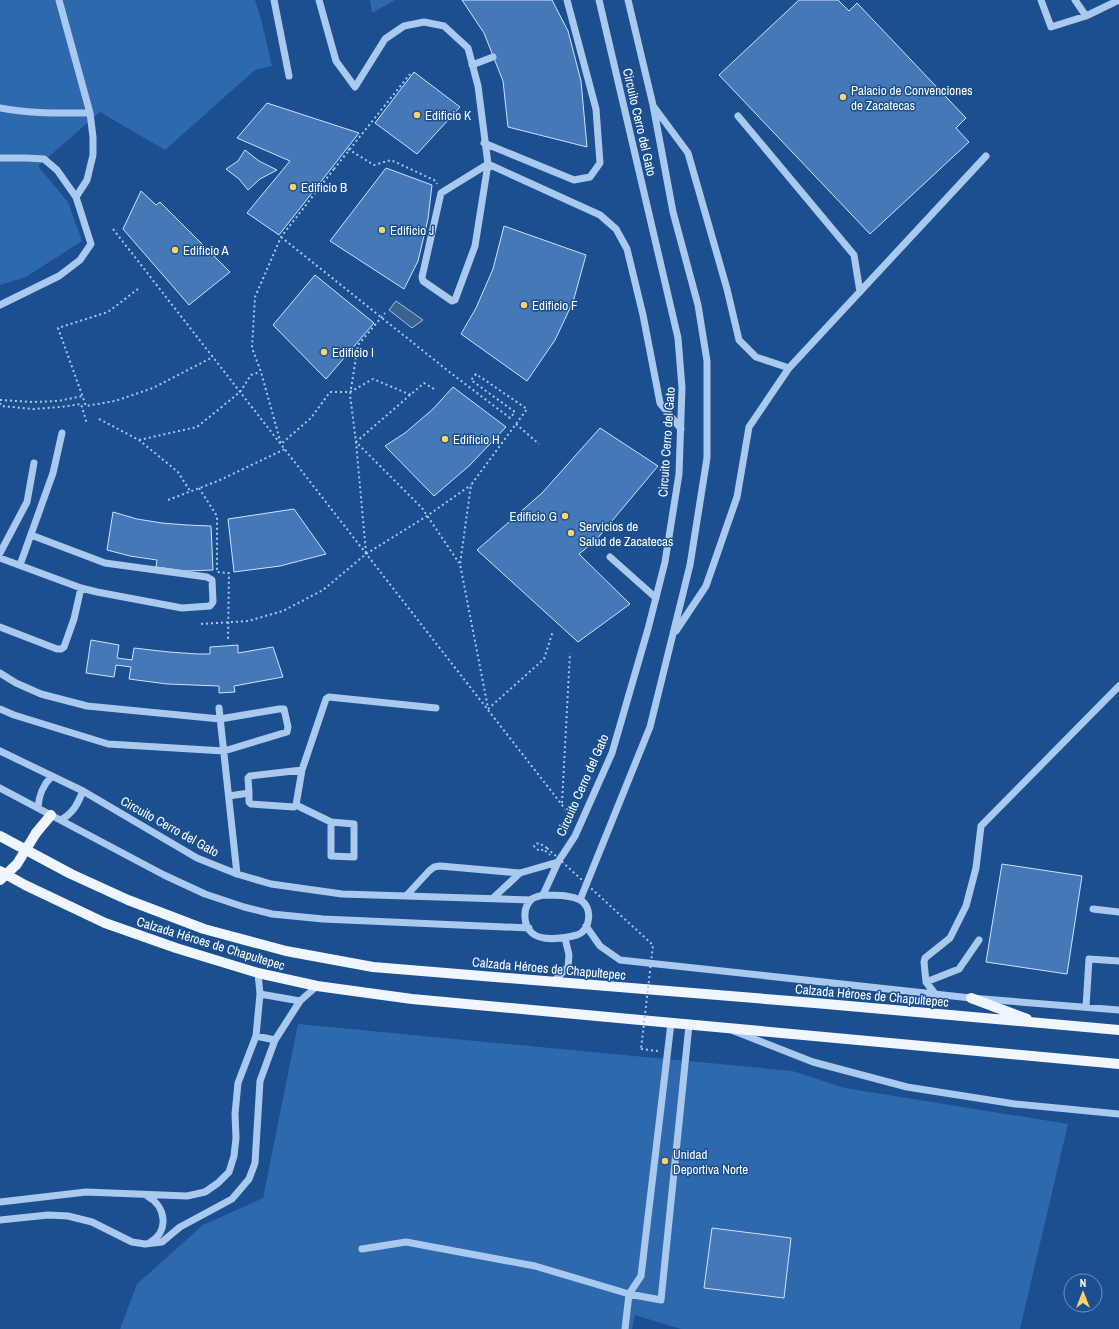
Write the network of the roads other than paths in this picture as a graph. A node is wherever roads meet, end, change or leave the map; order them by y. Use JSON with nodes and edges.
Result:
{"nodes":[{"id":1,"x":59,"y":0,"type":"edge"},
{"id":2,"x":274,"y":0,"type":"edge"},
{"id":3,"x":319,"y":0,"type":"edge"},
{"id":4,"x":567,"y":0,"type":"edge"},
{"id":5,"x":599,"y":0,"type":"edge"},
{"id":6,"x":628,"y":0,"type":"edge"},
{"id":7,"x":1040,"y":0,"type":"edge"},
{"id":8,"x":1075,"y":0,"type":"edge"},
{"id":9,"x":1119,"y":0,"type":"edge"},
{"id":10,"x":1086,"y":16,"type":"junction"},
{"id":11,"x":493,"y":57,"type":"dead end"},
{"id":12,"x":472,"y":65,"type":"junction"},
{"id":13,"x":289,"y":76,"type":"dead end"},
{"id":14,"x":653,"y":105,"type":"junction"},
{"id":15,"x":0,"y":108,"type":"edge"},
{"id":16,"x":90,"y":113,"type":"junction"},
{"id":17,"x":738,"y":116,"type":"dead end"},
{"id":18,"x":484,"y":143,"type":"junction"},
{"id":19,"x":986,"y":156,"type":"dead end"},
{"id":20,"x":0,"y":158,"type":"edge"},
{"id":21,"x":488,"y":164,"type":"junction"},
{"id":22,"x":76,"y":197,"type":"junction"},
{"id":23,"x":860,"y":292,"type":"junction"},
{"id":24,"x":0,"y":305,"type":"edge"},
{"id":25,"x":789,"y":368,"type":"junction"},
{"id":26,"x":681,"y":429,"type":"junction"},
{"id":27,"x":62,"y":433,"type":"dead end"},
{"id":28,"x":34,"y":462,"type":"dead end"},
{"id":29,"x":31,"y":535,"type":"junction"},
{"id":30,"x":0,"y":553,"type":"edge"},
{"id":31,"x":610,"y":557,"type":"dead end"},
{"id":32,"x":0,"y":558,"type":"edge"},
{"id":33,"x":20,"y":565,"type":"junction"},
{"id":34,"x":81,"y":588,"type":"junction"},
{"id":35,"x":656,"y":598,"type":"junction"},
{"id":36,"x":0,"y":627,"type":"edge"},
{"id":37,"x":673,"y":637,"type":"junction"},
{"id":38,"x":1,"y":676,"type":"edge"},
{"id":39,"x":1119,"y":686,"type":"edge"},
{"id":40,"x":0,"y":708,"type":"edge"},
{"id":41,"x":219,"y":708,"type":"dead end"},
{"id":42,"x":436,"y":708,"type":"dead end"},
{"id":43,"x":220,"y":719,"type":"junction"},
{"id":44,"x":0,"y":751,"type":"edge"},
{"id":45,"x":224,"y":751,"type":"junction"},
{"id":46,"x":302,"y":770,"type":"junction"},
{"id":47,"x":52,"y":776,"type":"junction"},
{"id":48,"x":0,"y":788,"type":"edge"},
{"id":49,"x":83,"y":791,"type":"junction"},
{"id":50,"x":249,"y":793,"type":"junction"},
{"id":51,"x":229,"y":796,"type":"junction"},
{"id":52,"x":296,"y":805,"type":"junction"},
{"id":53,"x":38,"y":808,"type":"junction"},
{"id":54,"x":51,"y":815,"type":"junction"},
{"id":55,"x":61,"y":820,"type":"junction"},
{"id":56,"x":331,"y":822,"type":"junction"},
{"id":57,"x":0,"y":836,"type":"edge"},
{"id":58,"x":558,"y":862,"type":"junction"},
{"id":59,"x":0,"y":871,"type":"edge"},
{"id":60,"x":520,"y":873,"type":"junction"},
{"id":61,"x":238,"y":874,"type":"junction"},
{"id":62,"x":0,"y":880,"type":"edge"},
{"id":63,"x":543,"y":895,"type":"junction"},
{"id":64,"x":406,"y":896,"type":"junction"},
{"id":65,"x":493,"y":898,"type":"junction"},
{"id":66,"x":532,"y":900,"type":"junction"},
{"id":67,"x":580,"y":900,"type":"junction"},
{"id":68,"x":1093,"y":909,"type":"dead end"},
{"id":69,"x":1119,"y":912,"type":"edge"},
{"id":70,"x":586,"y":926,"type":"junction"},
{"id":71,"x":528,"y":928,"type":"junction"},
{"id":72,"x":565,"y":938,"type":"junction"},
{"id":73,"x":979,"y":940,"type":"dead end"},
{"id":74,"x":1119,"y":962,"type":"edge"},
{"id":75,"x":258,"y":973,"type":"junction"},
{"id":76,"x":553,"y":982,"type":"junction"},
{"id":77,"x":926,"y":982,"type":"junction"},
{"id":78,"x":317,"y":986,"type":"junction"},
{"id":79,"x":260,"y":994,"type":"junction"},
{"id":80,"x":936,"y":995,"type":"junction"},
{"id":81,"x":971,"y":998,"type":"junction"},
{"id":82,"x":300,"y":1001,"type":"junction"},
{"id":83,"x":1086,"y":1007,"type":"junction"},
{"id":84,"x":1119,"y":1010,"type":"edge"},
{"id":85,"x":671,"y":1023,"type":"junction"},
{"id":86,"x":1040,"y":1023,"type":"junction"},
{"id":87,"x":689,"y":1025,"type":"junction"},
{"id":88,"x":726,"y":1028,"type":"junction"},
{"id":89,"x":1119,"y":1030,"type":"edge"},
{"id":90,"x":256,"y":1036,"type":"junction"},
{"id":91,"x":275,"y":1040,"type":"junction"},
{"id":92,"x":1119,"y":1064,"type":"edge"},
{"id":93,"x":1119,"y":1114,"type":"edge"},
{"id":94,"x":144,"y":1194,"type":"junction"},
{"id":95,"x":0,"y":1202,"type":"edge"},
{"id":96,"x":0,"y":1220,"type":"edge"},
{"id":97,"x":145,"y":1244,"type":"junction"},
{"id":98,"x":362,"y":1249,"type":"dead end"},
{"id":99,"x":630,"y":1294,"type":"junction"},
{"id":100,"x":625,"y":1329,"type":"edge"}],
"edges":[{"from":1,"to":16,"type":"street"},
{"from":2,"to":13,"type":"street"},
{"from":3,"to":12,"type":"street"},
{"from":4,"to":18,"type":"street"},
{"from":5,"to":26,"type":"street","name":"Circuito Cerro del Gato"},
{"from":6,"to":14,"type":"street","name":"Circuito Cerro del Gato"},
{"from":7,"to":10,"type":"street"},
{"from":8,"to":10,"type":"street"},
{"from":9,"to":10,"type":"street"},
{"from":11,"to":12,"type":"street"},
{"from":12,"to":18,"type":"street"},
{"from":14,"to":25,"type":"street"},
{"from":14,"to":37,"type":"street","name":"Circuito Cerro del Gato"},
{"from":15,"to":16,"type":"street"},
{"from":16,"to":22,"type":"street"},
{"from":17,"to":23,"type":"street"},
{"from":18,"to":21,"type":"street"},
{"from":19,"to":23,"type":"street"},
{"from":20,"to":22,"type":"street"},
{"from":21,"to":21,"type":"street"},
{"from":21,"to":26,"type":"street"},
{"from":22,"to":24,"type":"street"},
{"from":23,"to":25,"type":"street"},
{"from":25,"to":37,"type":"street"},
{"from":26,"to":35,"type":"street","name":"Circuito Cerro del Gato"},
{"from":27,"to":29,"type":"street"},
{"from":28,"to":30,"type":"street"},
{"from":29,"to":33,"type":"street"},
{"from":29,"to":34,"type":"street"},
{"from":31,"to":35,"type":"street"},
{"from":32,"to":33,"type":"street"},
{"from":33,"to":34,"type":"street"},
{"from":34,"to":36,"type":"street"},
{"from":35,"to":58,"type":"street","name":"Circuito Cerro del Gato"},
{"from":37,"to":67,"type":"street","name":"Circuito Cerro del Gato"},
{"from":38,"to":43,"type":"street"},
{"from":39,"to":77,"type":"street"},
{"from":40,"to":45,"type":"street"},
{"from":41,"to":43,"type":"street"},
{"from":42,"to":46,"type":"street"},
{"from":43,"to":45,"type":"street"},
{"from":43,"to":45,"type":"street"},
{"from":44,"to":47,"type":"street","name":"Circuito Cerro del Gato"},
{"from":45,"to":51,"type":"street"},
{"from":46,"to":50,"type":"street"},
{"from":46,"to":52,"type":"street"},
{"from":47,"to":49,"type":"street","name":"Circuito Cerro del Gato"},
{"from":47,"to":53,"type":"street"},
{"from":48,"to":53,"type":"street"},
{"from":49,"to":55,"type":"street"},
{"from":49,"to":61,"type":"street","name":"Circuito Cerro del Gato"},
{"from":50,"to":51,"type":"street"},
{"from":50,"to":52,"type":"street"},
{"from":51,"to":61,"type":"street"},
{"from":52,"to":56,"type":"street"},
{"from":53,"to":54,"type":"street"},
{"from":54,"to":55,"type":"street"},
{"from":54,"to":62,"type":"main road","bridge":true},
{"from":55,"to":71,"type":"street"},
{"from":56,"to":56,"type":"street"},
{"from":57,"to":76,"type":"main road","name":"Calzada Héroes de Chapultepec"},
{"from":58,"to":60,"type":"street"},
{"from":58,"to":63,"type":"street","name":"Circuito Cerro del Gato"},
{"from":59,"to":75,"type":"main road","name":"Calzada Héroes de Chapultepec"},
{"from":60,"to":64,"type":"street"},
{"from":60,"to":65,"type":"street"},
{"from":61,"to":64,"type":"street","name":"Circuito Cerro del Gato"},
{"from":63,"to":66,"type":"street"},
{"from":63,"to":67,"type":"street"},
{"from":64,"to":65,"type":"street","name":"Circuito Cerro del Gato"},
{"from":65,"to":66,"type":"street","name":"Circuito Cerro del Gato"},
{"from":66,"to":71,"type":"street"},
{"from":67,"to":70,"type":"street"},
{"from":68,"to":69,"type":"street"},
{"from":70,"to":72,"type":"street"},
{"from":70,"to":80,"type":"street"},
{"from":71,"to":72,"type":"street"},
{"from":72,"to":76,"type":"street"},
{"from":73,"to":77,"type":"street"},
{"from":74,"to":83,"type":"street"},
{"from":75,"to":78,"type":"main road","name":"Calzada Héroes de Chapultepec"},
{"from":75,"to":79,"type":"street"},
{"from":76,"to":86,"type":"main road","name":"Calzada Héroes de Chapultepec"},
{"from":77,"to":80,"type":"street"},
{"from":78,"to":82,"type":"street"},
{"from":78,"to":85,"type":"main road","name":"Calzada Héroes de Chapultepec"},
{"from":79,"to":82,"type":"street"},
{"from":79,"to":90,"type":"street"},
{"from":80,"to":81,"type":"street"},
{"from":81,"to":83,"type":"street"},
{"from":81,"to":86,"type":"main road"},
{"from":82,"to":91,"type":"street"},
{"from":83,"to":84,"type":"street"},
{"from":85,"to":87,"type":"main road","name":"Calzada Héroes de Chapultepec"},
{"from":85,"to":99,"type":"street"},
{"from":86,"to":89,"type":"main road","name":"Calzada Héroes de Chapultepec"},
{"from":87,"to":88,"type":"main road","name":"Calzada Héroes de Chapultepec"},
{"from":87,"to":99,"type":"street"},
{"from":88,"to":92,"type":"main road","name":"Calzada Héroes de Chapultepec"},
{"from":88,"to":93,"type":"street"},
{"from":90,"to":91,"type":"street"},
{"from":90,"to":94,"type":"street"},
{"from":91,"to":97,"type":"street"},
{"from":94,"to":95,"type":"street"},
{"from":94,"to":97,"type":"street"},
{"from":96,"to":97,"type":"street"},
{"from":98,"to":99,"type":"street"},
{"from":99,"to":100,"type":"street"}]}
